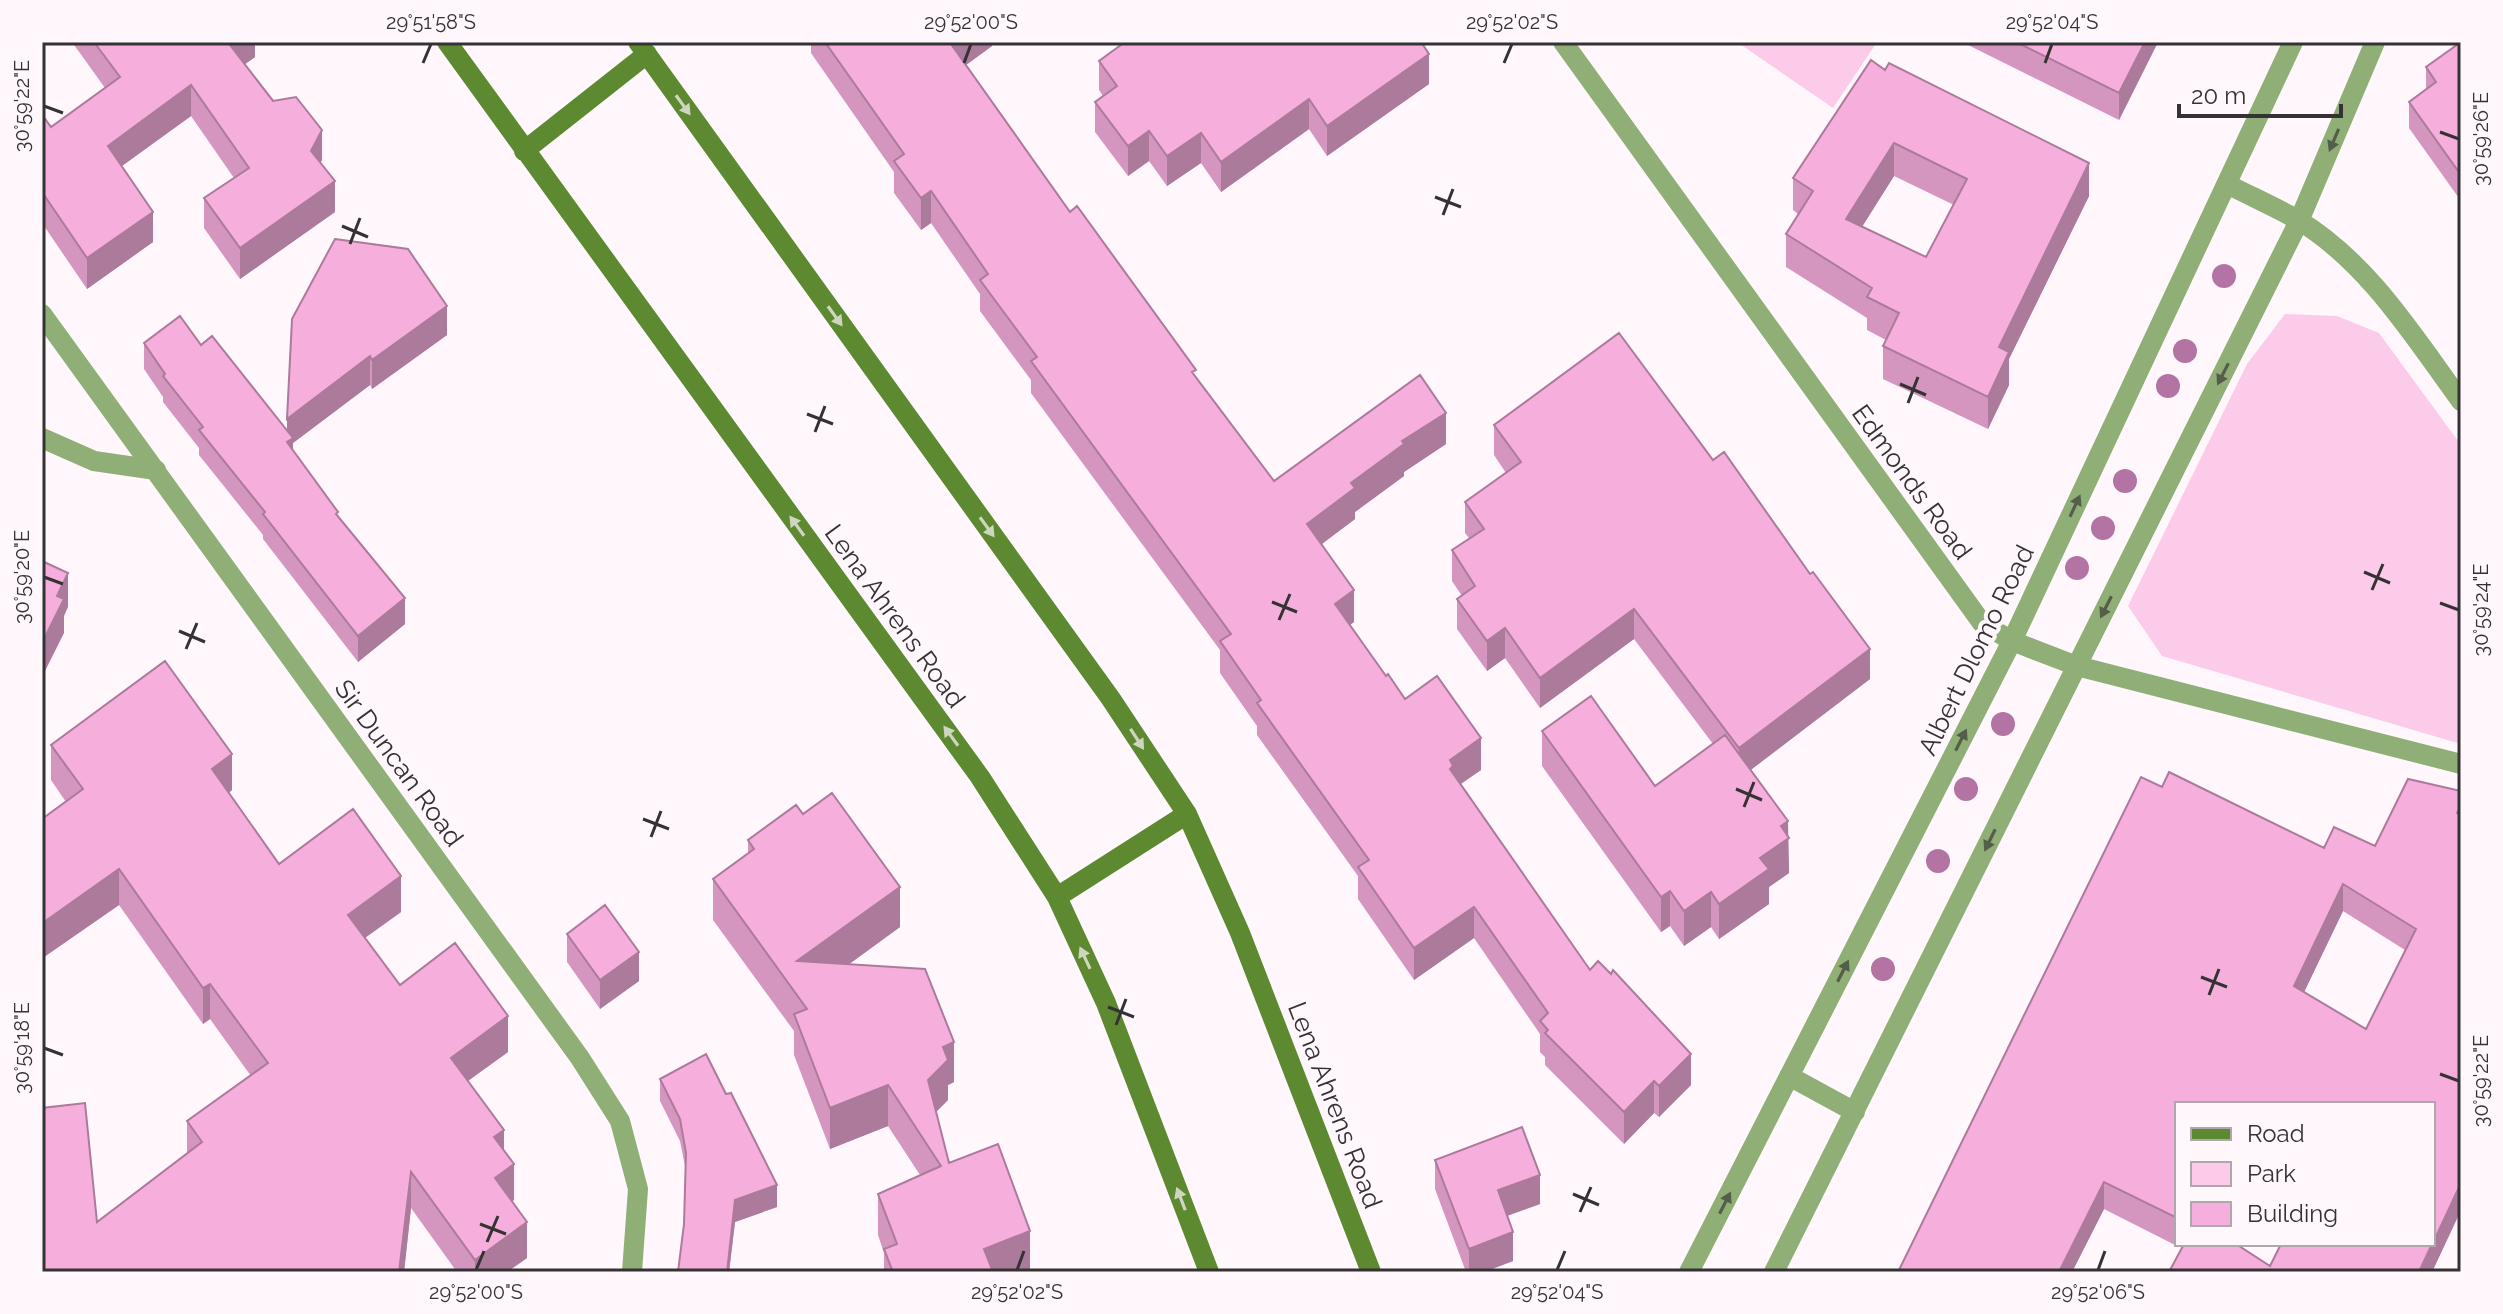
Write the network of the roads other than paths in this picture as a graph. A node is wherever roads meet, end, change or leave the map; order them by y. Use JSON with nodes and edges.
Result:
{"nodes":[{"id":1,"x":447,"y":42,"type":"edge"},
{"id":2,"x":1563,"y":42,"type":"edge"},
{"id":3,"x":2293,"y":42,"type":"edge"},
{"id":4,"x":2375,"y":42,"type":"edge"},
{"id":5,"x":642,"y":48,"type":"edge"},
{"id":6,"x":524,"y":151,"type":"junction"},
{"id":7,"x":2227,"y":184,"type":"junction"},
{"id":8,"x":2299,"y":221,"type":"junction"},
{"id":9,"x":42,"y":314,"type":"edge"},
{"id":10,"x":2461,"y":401,"type":"edge"},
{"id":11,"x":42,"y":438,"type":"edge"},
{"id":12,"x":156,"y":470,"type":"junction"},
{"id":13,"x":2012,"y":641,"type":"junction"},
{"id":14,"x":2077,"y":666,"type":"junction"},
{"id":15,"x":2461,"y":764,"type":"edge"},
{"id":16,"x":1187,"y":814,"type":"junction"},
{"id":17,"x":1057,"y":897,"type":"junction"},
{"id":18,"x":1789,"y":1076,"type":"junction"},
{"id":19,"x":1855,"y":1112,"type":"junction"},
{"id":20,"x":632,"y":1272,"type":"edge"},
{"id":21,"x":1209,"y":1272,"type":"edge"},
{"id":22,"x":1371,"y":1272,"type":"edge"},
{"id":23,"x":1689,"y":1272,"type":"edge"},
{"id":24,"x":1774,"y":1272,"type":"edge"}],
"edges":[{"from":1,"to":6,"type":"main road","name":"Lena Ahrens Road"},
{"from":2,"to":13,"type":"street","name":"Edmonds Road"},
{"from":3,"to":7,"type":"street","name":"Albert Dlomo Road"},
{"from":4,"to":8,"type":"street","one_way":true},
{"from":5,"to":6,"type":"main road"},
{"from":5,"to":16,"type":"main road","name":"Lena Ahrens Road","one_way":true},
{"from":17,"to":6,"type":"main road","name":"Lena Ahrens Road","one_way":true},
{"from":7,"to":8,"type":"street"},
{"from":13,"to":7,"type":"street","name":"Albert Dlomo Road","one_way":true},
{"from":8,"to":10,"type":"street"},
{"from":8,"to":14,"type":"street","one_way":true},
{"from":9,"to":12,"type":"street","name":"Sir Duncan Road"},
{"from":11,"to":12,"type":"street"},
{"from":12,"to":20,"type":"street","name":"Sir Duncan Road"},
{"from":13,"to":14,"type":"street","name":"Edmonds Road"},
{"from":18,"to":13,"type":"street","name":"Albert Dlomo Road","one_way":true},
{"from":14,"to":15,"type":"street","name":"Edmonds Road"},
{"from":14,"to":19,"type":"street","one_way":true},
{"from":16,"to":17,"type":"main road"},
{"from":16,"to":22,"type":"main road","name":"Lena Ahrens Road"},
{"from":21,"to":17,"type":"main road","name":"Lena Ahrens Road","one_way":true},
{"from":18,"to":19,"type":"street"},
{"from":23,"to":18,"type":"street","name":"Albert Dlomo Road","one_way":true},
{"from":19,"to":24,"type":"street"}]}
